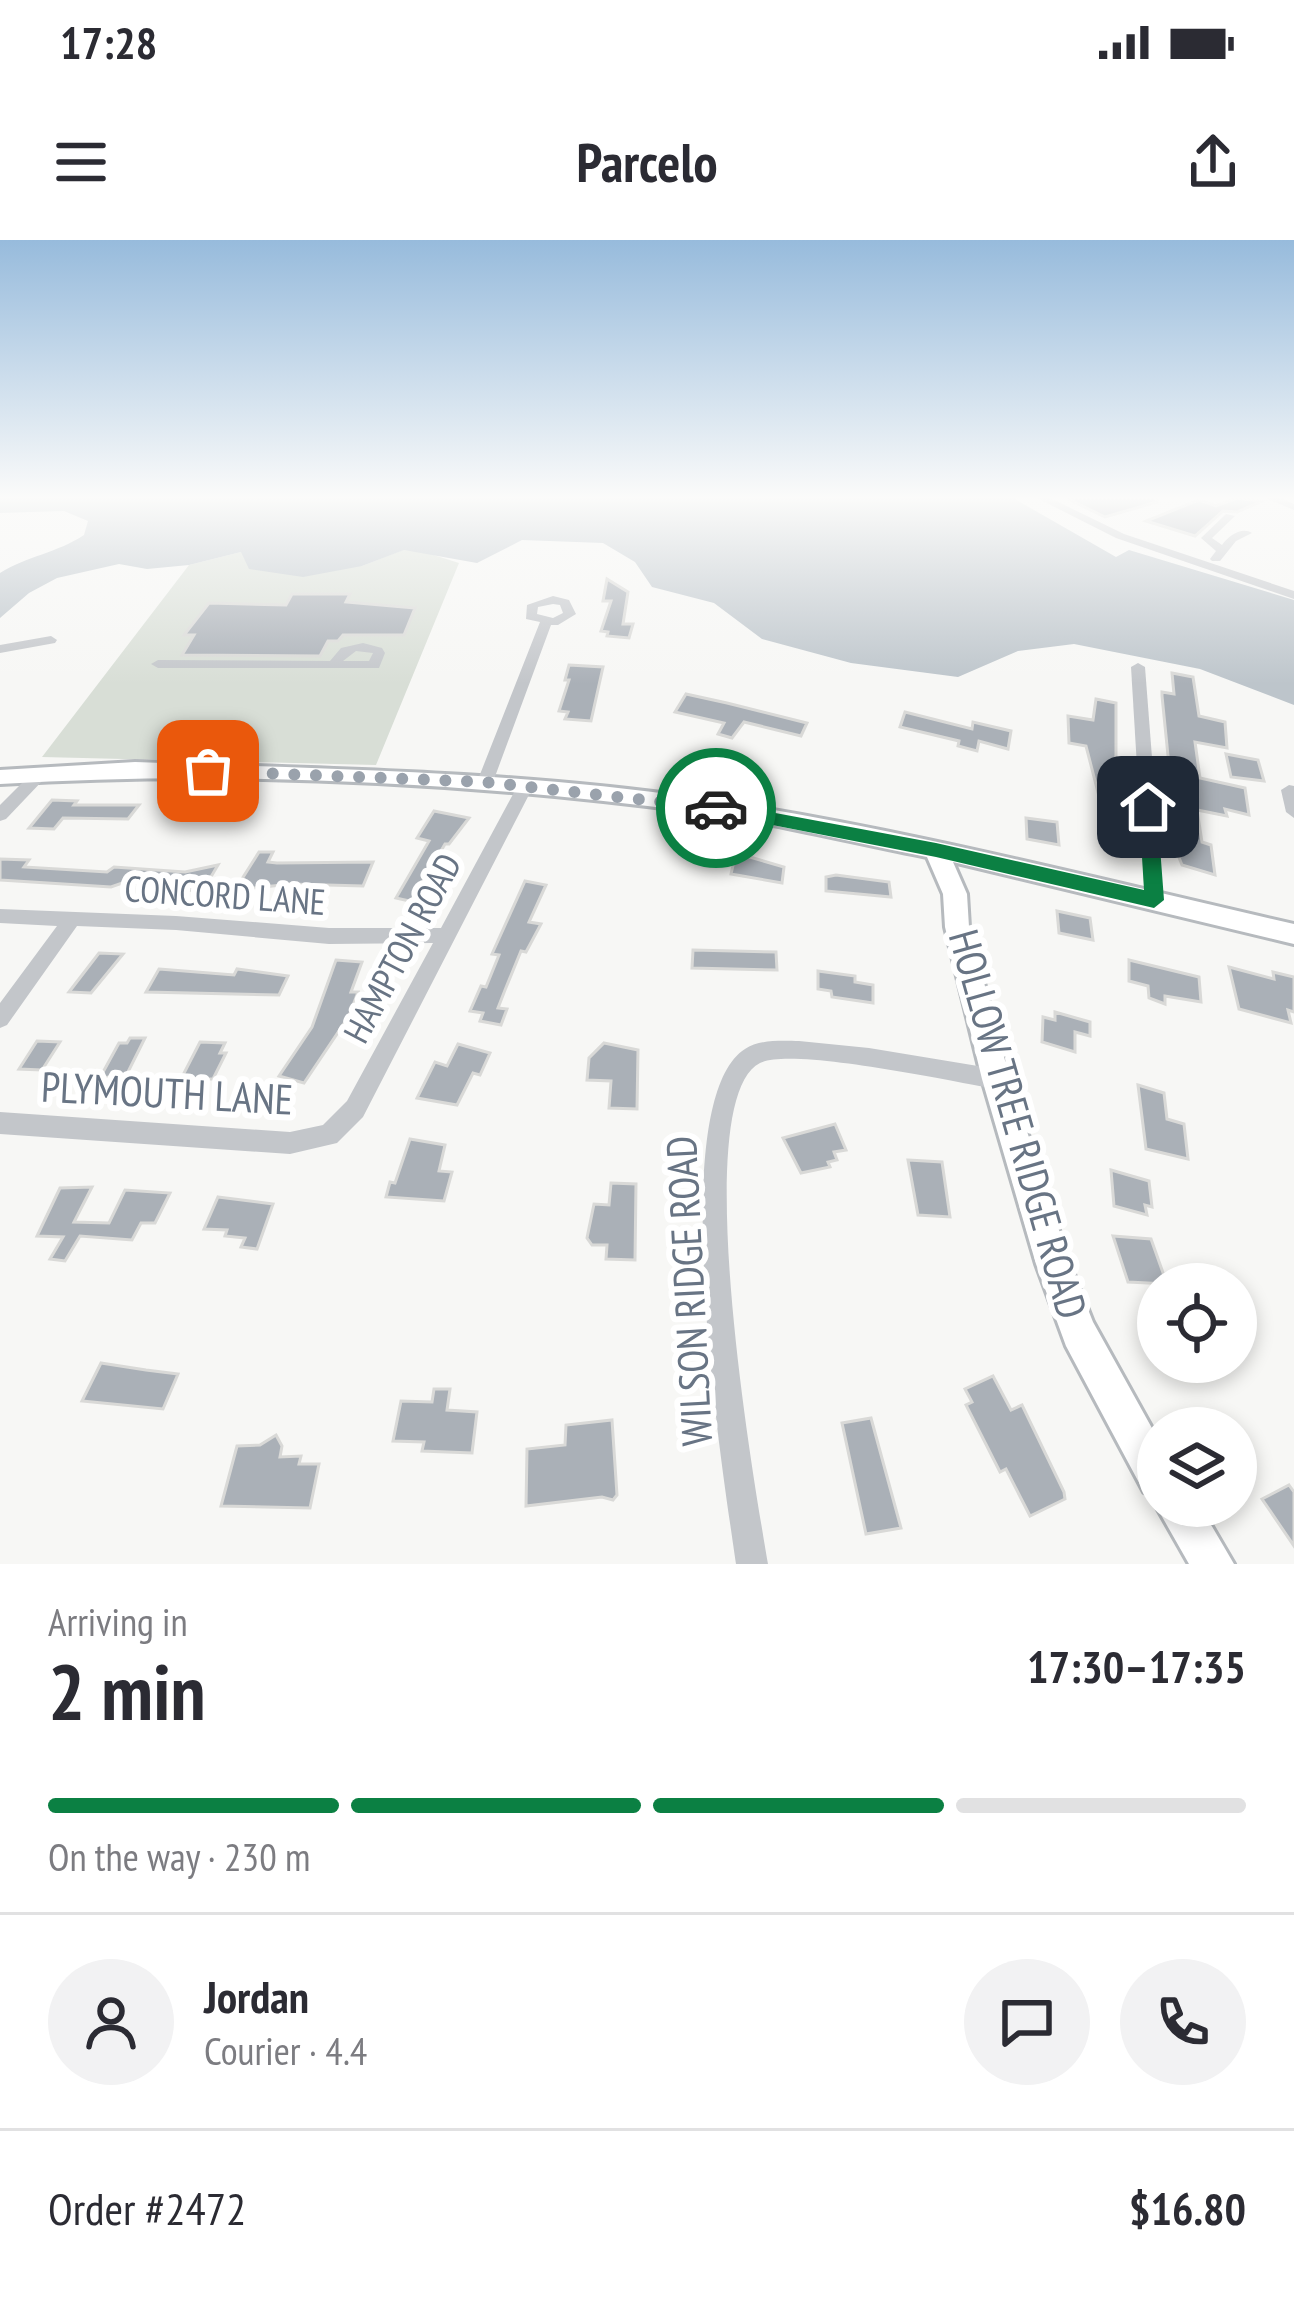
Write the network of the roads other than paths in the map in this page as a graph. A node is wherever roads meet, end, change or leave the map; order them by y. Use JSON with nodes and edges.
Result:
{"nodes":[{"id":1,"x":1186,"y":560,"type":"edge"},
{"id":2,"x":1216,"y":560,"type":"edge"},
{"id":3,"x":1209,"y":568,"type":"junction"},
{"id":4,"x":1294,"y":595,"type":"edge"},
{"id":5,"x":546,"y":622,"type":"dead end"},
{"id":6,"x":51,"y":640,"type":"dead end"},
{"id":7,"x":0,"y":649,"type":"edge"},
{"id":8,"x":158,"y":664,"type":"dead end"},
{"id":9,"x":374,"y":665,"type":"dead end"},
{"id":10,"x":1138,"y":668,"type":"dead end"},
{"id":11,"x":40,"y":774,"type":"junction"},
{"id":12,"x":0,"y":777,"type":"edge"},
{"id":13,"x":485,"y":782,"type":"junction"},
{"id":14,"x":526,"y":785,"type":"junction"},
{"id":15,"x":1289,"y":790,"type":"dead end"},
{"id":16,"x":1294,"y":812,"type":"edge"},
{"id":17,"x":0,"y":814,"type":"edge"},
{"id":18,"x":936,"y":850,"type":"junction"},
{"id":19,"x":982,"y":860,"type":"junction"},
{"id":20,"x":955,"y":894,"type":"junction"},
{"id":21,"x":1154,"y":900,"type":"junction"},
{"id":22,"x":0,"y":916,"type":"edge"},
{"id":23,"x":71,"y":920,"type":"junction"},
{"id":24,"x":1294,"y":934,"type":"edge"},
{"id":25,"x":445,"y":935,"type":"junction"},
{"id":26,"x":0,"y":1018,"type":"edge"},
{"id":27,"x":996,"y":1079,"type":"junction"},
{"id":28,"x":0,"y":1123,"type":"edge"},
{"id":29,"x":328,"y":1136,"type":"joint"},
{"id":30,"x":1137,"y":1440,"type":"edge"},
{"id":31,"x":1189,"y":1527,"type":"edge"},
{"id":32,"x":752,"y":1564,"type":"edge"},
{"id":33,"x":1213,"y":1564,"type":"edge"}],
"edges":[{"from":1,"to":3,"type":"street"},
{"from":2,"to":3,"type":"street"},
{"from":3,"to":4,"type":"street"},
{"from":5,"to":13,"type":"street"},
{"from":6,"to":7,"type":"street"},
{"from":8,"to":9,"type":"street"},
{"from":10,"to":21,"type":"street"},
{"from":11,"to":12,"type":"main road"},
{"from":11,"to":13,"type":"main road"},
{"from":11,"to":17,"type":"street"},
{"from":13,"to":14,"type":"main road"},
{"from":14,"to":18,"type":"main road"},
{"from":14,"to":25,"type":"street","name":"HAMPTON ROAD"},
{"from":15,"to":16,"type":"street"},
{"from":18,"to":19,"type":"main road"},
{"from":18,"to":20,"type":"main road","name":"HOLLOW TREE RIDGE ROAD"},
{"from":19,"to":20,"type":"main road","name":"HOLLOW TREE RIDGE ROAD"},
{"from":19,"to":21,"type":"main road"},
{"from":20,"to":27,"type":"main road","name":"HOLLOW TREE RIDGE ROAD"},
{"from":21,"to":24,"type":"main road"},
{"from":22,"to":23,"type":"street","name":"CONCORD LANE"},
{"from":23,"to":25,"type":"street","name":"CONCORD LANE"},
{"from":23,"to":26,"type":"street"},
{"from":25,"to":29,"type":"street","name":"HAMPTON ROAD"},
{"from":27,"to":30,"type":"main road","name":"HOLLOW TREE RIDGE ROAD"},
{"from":27,"to":32,"type":"street","name":"WILSON RIDGE ROAD"},
{"from":28,"to":29,"type":"street","name":"PLYMOUTH LANE"},
{"from":31,"to":33,"type":"main road"}]}
